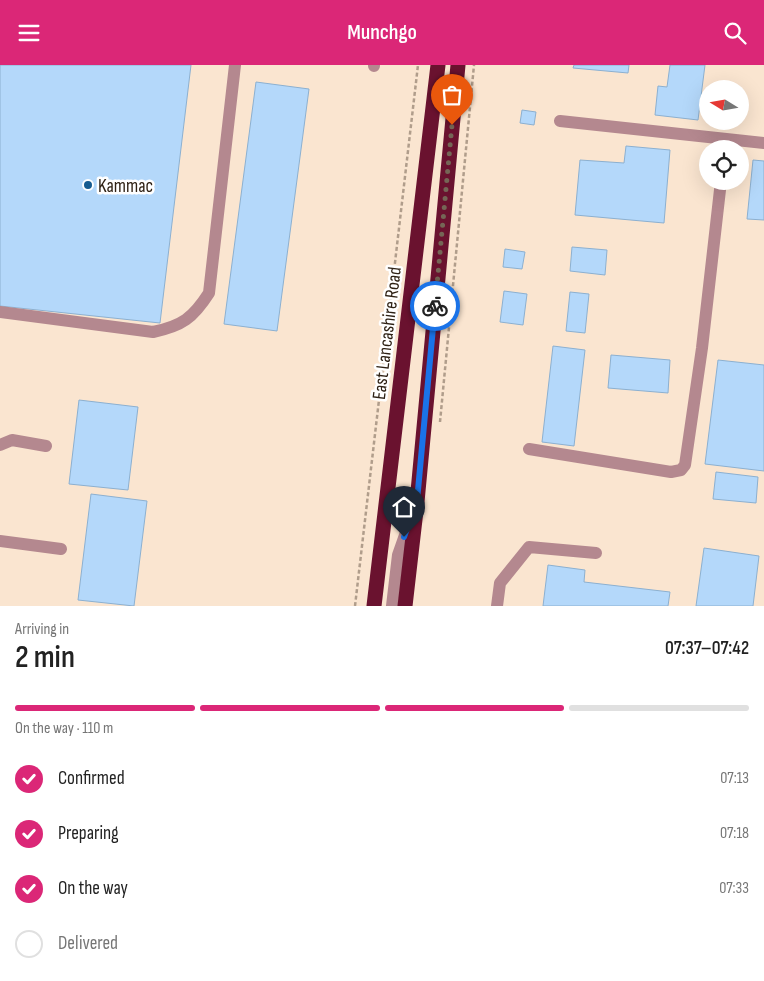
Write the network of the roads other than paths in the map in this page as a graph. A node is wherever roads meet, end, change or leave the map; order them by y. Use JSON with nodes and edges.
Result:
{"nodes":[{"id":1,"x":235,"y":65,"type":"edge"},
{"id":2,"x":438,"y":65,"type":"edge"},
{"id":3,"x":458,"y":65,"type":"edge"},
{"id":4,"x":560,"y":121,"type":"dead end"},
{"id":5,"x":699,"y":140,"type":"edge"},
{"id":6,"x":749,"y":143,"type":"edge"},
{"id":7,"x":764,"y":143,"type":"edge"},
{"id":8,"x":720,"y":190,"type":"edge"},
{"id":9,"x":0,"y":312,"type":"edge"},
{"id":10,"x":0,"y":445,"type":"edge"},
{"id":11,"x":46,"y":446,"type":"dead end"},
{"id":12,"x":529,"y":449,"type":"dead end"},
{"id":13,"x":417,"y":501,"type":"junction"},
{"id":14,"x":0,"y":541,"type":"edge"},
{"id":15,"x":61,"y":549,"type":"dead end"},
{"id":16,"x":596,"y":553,"type":"dead end"},
{"id":17,"x":374,"y":606,"type":"edge"},
{"id":18,"x":392,"y":606,"type":"edge"},
{"id":19,"x":405,"y":606,"type":"edge"},
{"id":20,"x":497,"y":606,"type":"edge"}],
"edges":[{"from":1,"to":9,"type":"street"},
{"from":2,"to":17,"type":"highway","name":"East Lancashire Road"},
{"from":3,"to":13,"type":"highway"},
{"from":4,"to":5,"type":"street"},
{"from":6,"to":7,"type":"street"},
{"from":8,"to":12,"type":"street"},
{"from":10,"to":11,"type":"street"},
{"from":13,"to":18,"type":"street"},
{"from":13,"to":19,"type":"highway"},
{"from":14,"to":15,"type":"street"},
{"from":16,"to":20,"type":"street"}]}
